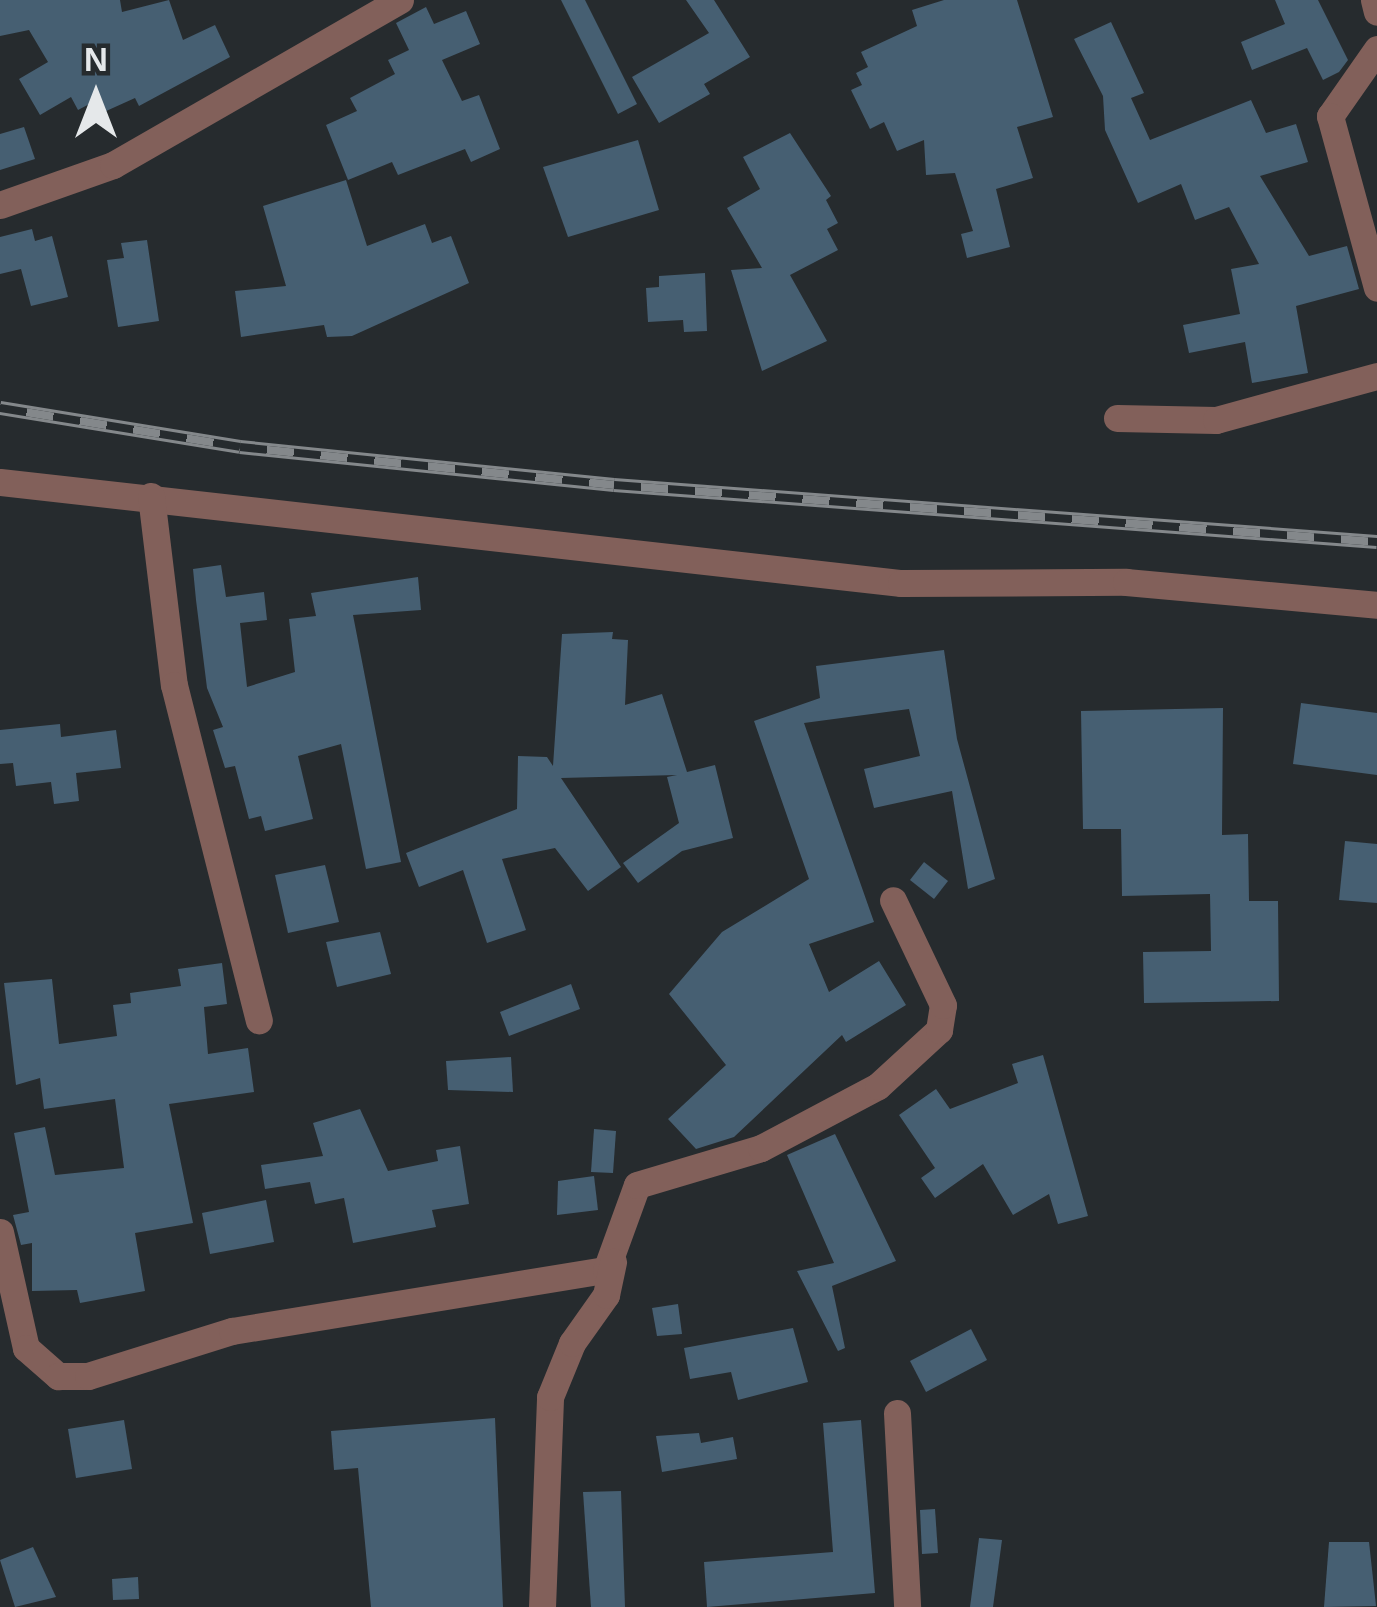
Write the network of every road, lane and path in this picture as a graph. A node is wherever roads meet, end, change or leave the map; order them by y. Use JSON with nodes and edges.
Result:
{"nodes":[{"id":1,"x":400,"y":0,"type":"edge"},
{"id":2,"x":1374,"y":0,"type":"edge"},
{"id":3,"x":1377,"y":11,"type":"edge"},
{"id":4,"x":1377,"y":49,"type":"edge"},
{"id":5,"x":0,"y":205,"type":"edge"},
{"id":6,"x":1377,"y":288,"type":"edge"},
{"id":7,"x":1377,"y":376,"type":"edge"},
{"id":8,"x":1118,"y":418,"type":"dead end"},
{"id":9,"x":0,"y":482,"type":"edge"},
{"id":10,"x":151,"y":496,"type":"junction"},
{"id":11,"x":1377,"y":605,"type":"edge"},
{"id":12,"x":893,"y":900,"type":"dead end"},
{"id":13,"x":259,"y":1020,"type":"dead end"},
{"id":14,"x":0,"y":1232,"type":"edge"},
{"id":15,"x":614,"y":1262,"type":"junction"},
{"id":16,"x":897,"y":1413,"type":"dead end"},
{"id":17,"x":542,"y":1607,"type":"edge"},
{"id":18,"x":907,"y":1607,"type":"edge"}],
"edges":[{"from":1,"to":5,"type":"street"},
{"from":2,"to":3,"type":"street"},
{"from":4,"to":6,"type":"street"},
{"from":7,"to":8,"type":"street"},
{"from":9,"to":10,"type":"street"},
{"from":10,"to":11,"type":"street"},
{"from":10,"to":13,"type":"street"},
{"from":12,"to":15,"type":"street"},
{"from":14,"to":15,"type":"street"},
{"from":15,"to":17,"type":"street"},
{"from":16,"to":18,"type":"street"}]}
